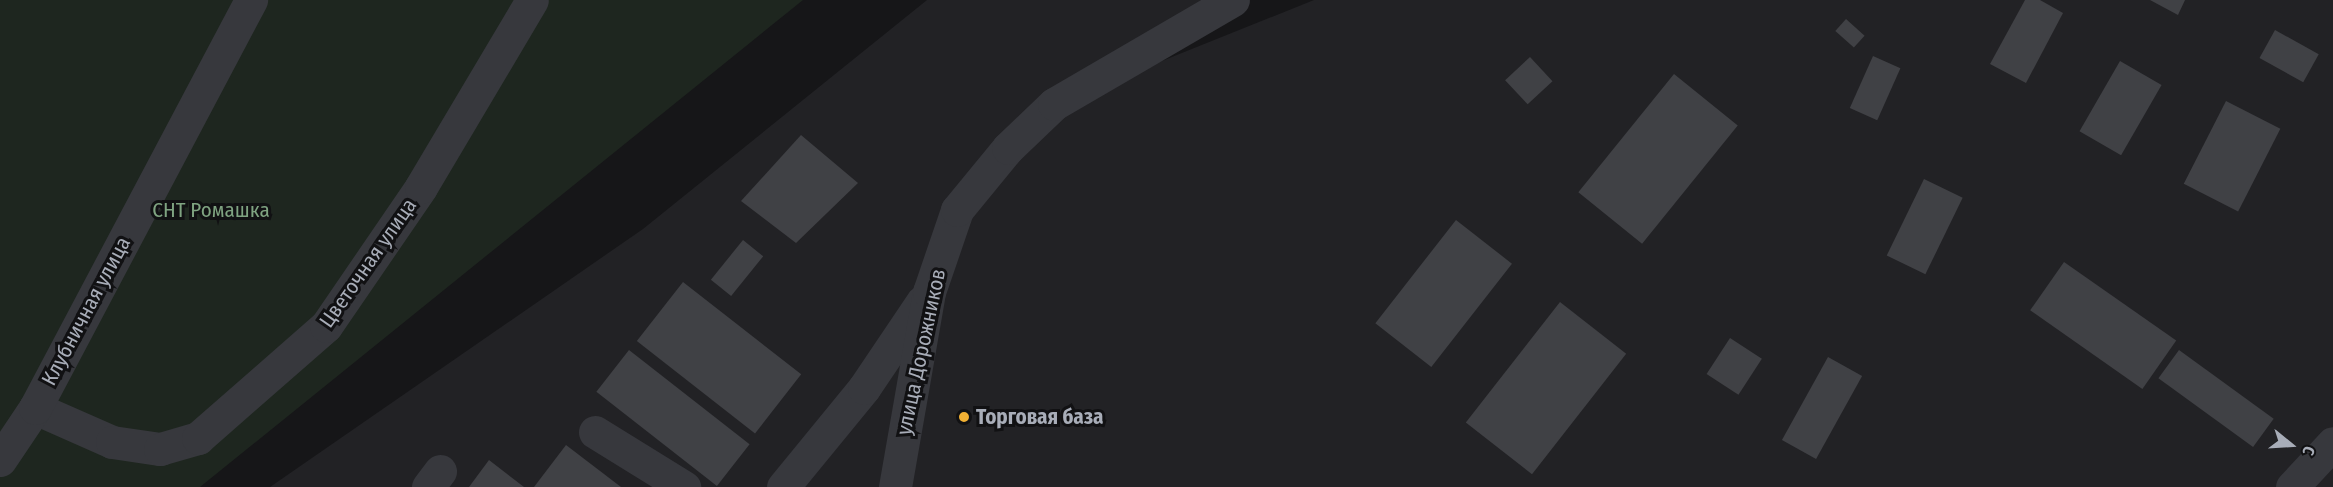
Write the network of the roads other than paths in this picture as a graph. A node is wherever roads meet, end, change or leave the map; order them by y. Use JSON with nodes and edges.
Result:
{"nodes":[{"id":1,"x":251,"y":0,"type":"edge"},
{"id":2,"x":532,"y":0,"type":"edge"},
{"id":3,"x":1233,"y":0,"type":"edge"},
{"id":4,"x":929,"y":292,"type":"junction"},
{"id":5,"x":35,"y":408,"type":"junction"},
{"id":6,"x":595,"y":432,"type":"dead end"},
{"id":7,"x":2333,"y":443,"type":"edge"},
{"id":8,"x":0,"y":460,"type":"edge"},
{"id":9,"x":684,"y":487,"type":"edge"},
{"id":10,"x":783,"y":487,"type":"edge"},
{"id":11,"x":895,"y":487,"type":"edge"},
{"id":12,"x":2292,"y":487,"type":"edge"}],
"edges":[{"from":1,"to":5,"type":"street","name":"Клубничная улица"},
{"from":2,"to":5,"type":"street","name":"Цветочная улица"},
{"from":3,"to":4,"type":"street","name":"улица Дорожников"},
{"from":4,"to":10,"type":"street"},
{"from":4,"to":11,"type":"street","name":"улица Дорожников"},
{"from":5,"to":8,"type":"street","name":"Клубничная улица"},
{"from":6,"to":9,"type":"street"},
{"from":7,"to":12,"type":"street"}]}
